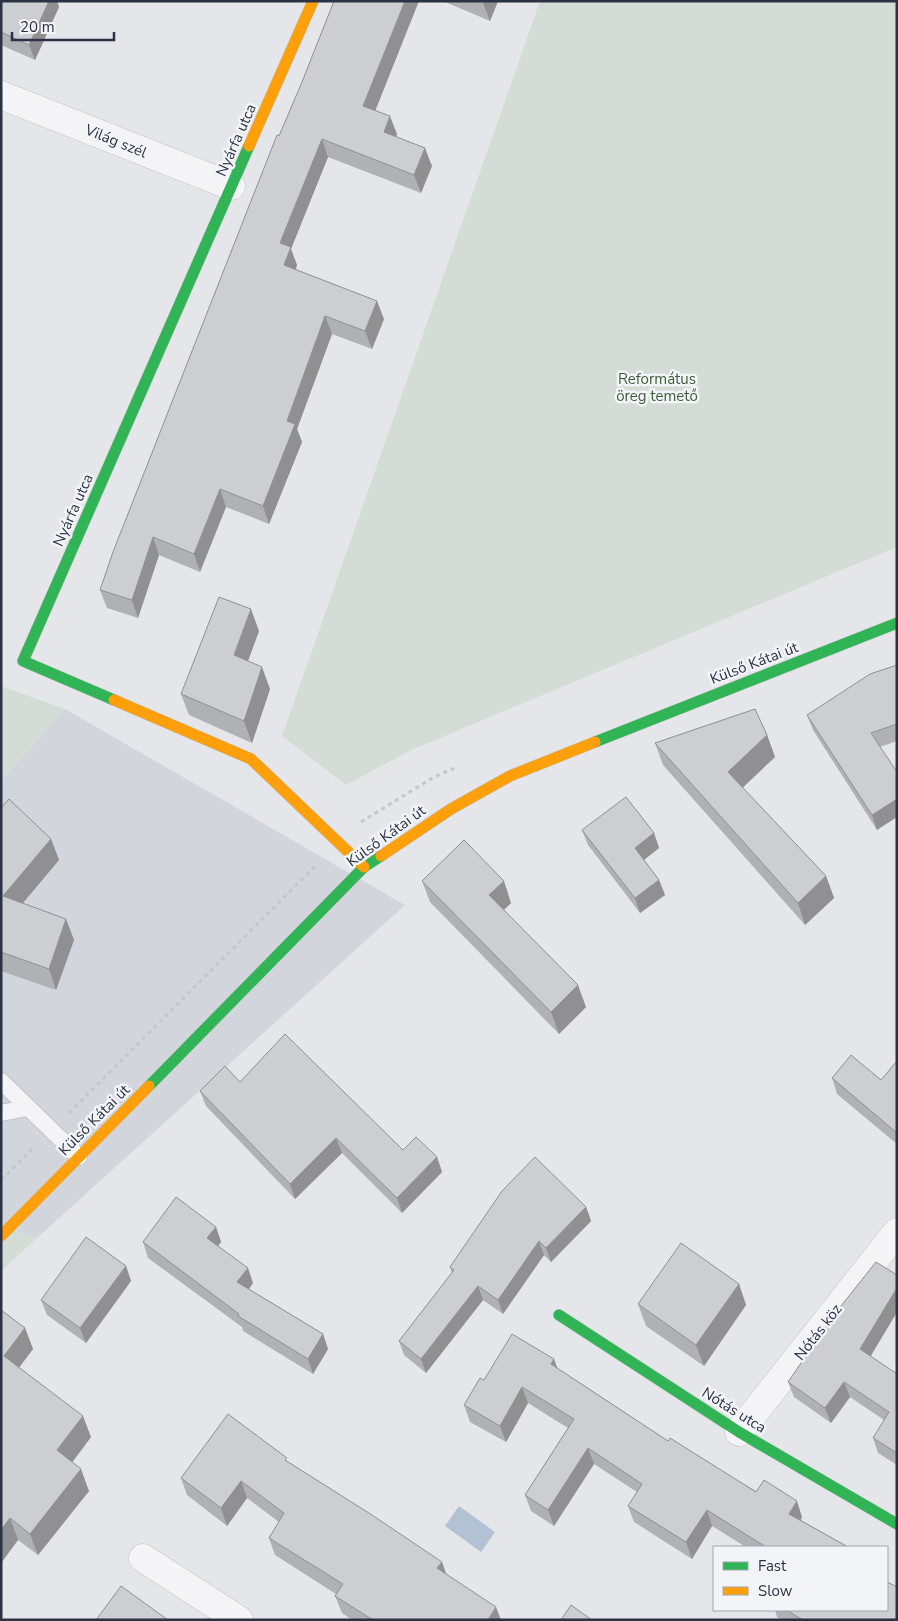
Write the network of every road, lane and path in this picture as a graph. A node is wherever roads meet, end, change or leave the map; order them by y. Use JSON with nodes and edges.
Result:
{"nodes":[{"id":1,"x":313,"y":1,"type":"edge"},
{"id":2,"x":1,"y":95,"type":"edge"},
{"id":3,"x":231,"y":186,"type":"junction"},
{"id":4,"x":897,"y":622,"type":"edge"},
{"id":5,"x":364,"y":867,"type":"junction"},
{"id":6,"x":1,"y":1081,"type":"edge"},
{"id":7,"x":27,"y":1108,"type":"junction"},
{"id":8,"x":1,"y":1113,"type":"edge"},
{"id":9,"x":79,"y":1157,"type":"junction"},
{"id":10,"x":897,"y":1232,"type":"edge"},
{"id":11,"x":1,"y":1236,"type":"edge"},
{"id":12,"x":559,"y":1315,"type":"dead end"},
{"id":13,"x":739,"y":1432,"type":"junction"},
{"id":14,"x":897,"y":1524,"type":"edge"},
{"id":15,"x":143,"y":1558,"type":"dead end"},
{"id":16,"x":240,"y":1620,"type":"edge"}],
"edges":[{"from":1,"to":3,"type":"street","name":"Nyárfa utca"},
{"from":2,"to":3,"type":"street","name":"Világ szél"},
{"from":3,"to":5,"type":"street","name":"Nyárfa utca"},
{"from":4,"to":5,"type":"street","name":"Külső Kátai út"},
{"from":5,"to":9,"type":"street","name":"Külső Kátai út"},
{"from":6,"to":7,"type":"lane"},
{"from":7,"to":8,"type":"lane"},
{"from":7,"to":9,"type":"lane"},
{"from":9,"to":11,"type":"street","name":"Külső Kátai út"},
{"from":10,"to":13,"type":"street","name":"Nótás köz"},
{"from":12,"to":13,"type":"street","name":"Nótás utca"},
{"from":13,"to":14,"type":"street","name":"Nótás utca"},
{"from":15,"to":16,"type":"street"}]}
